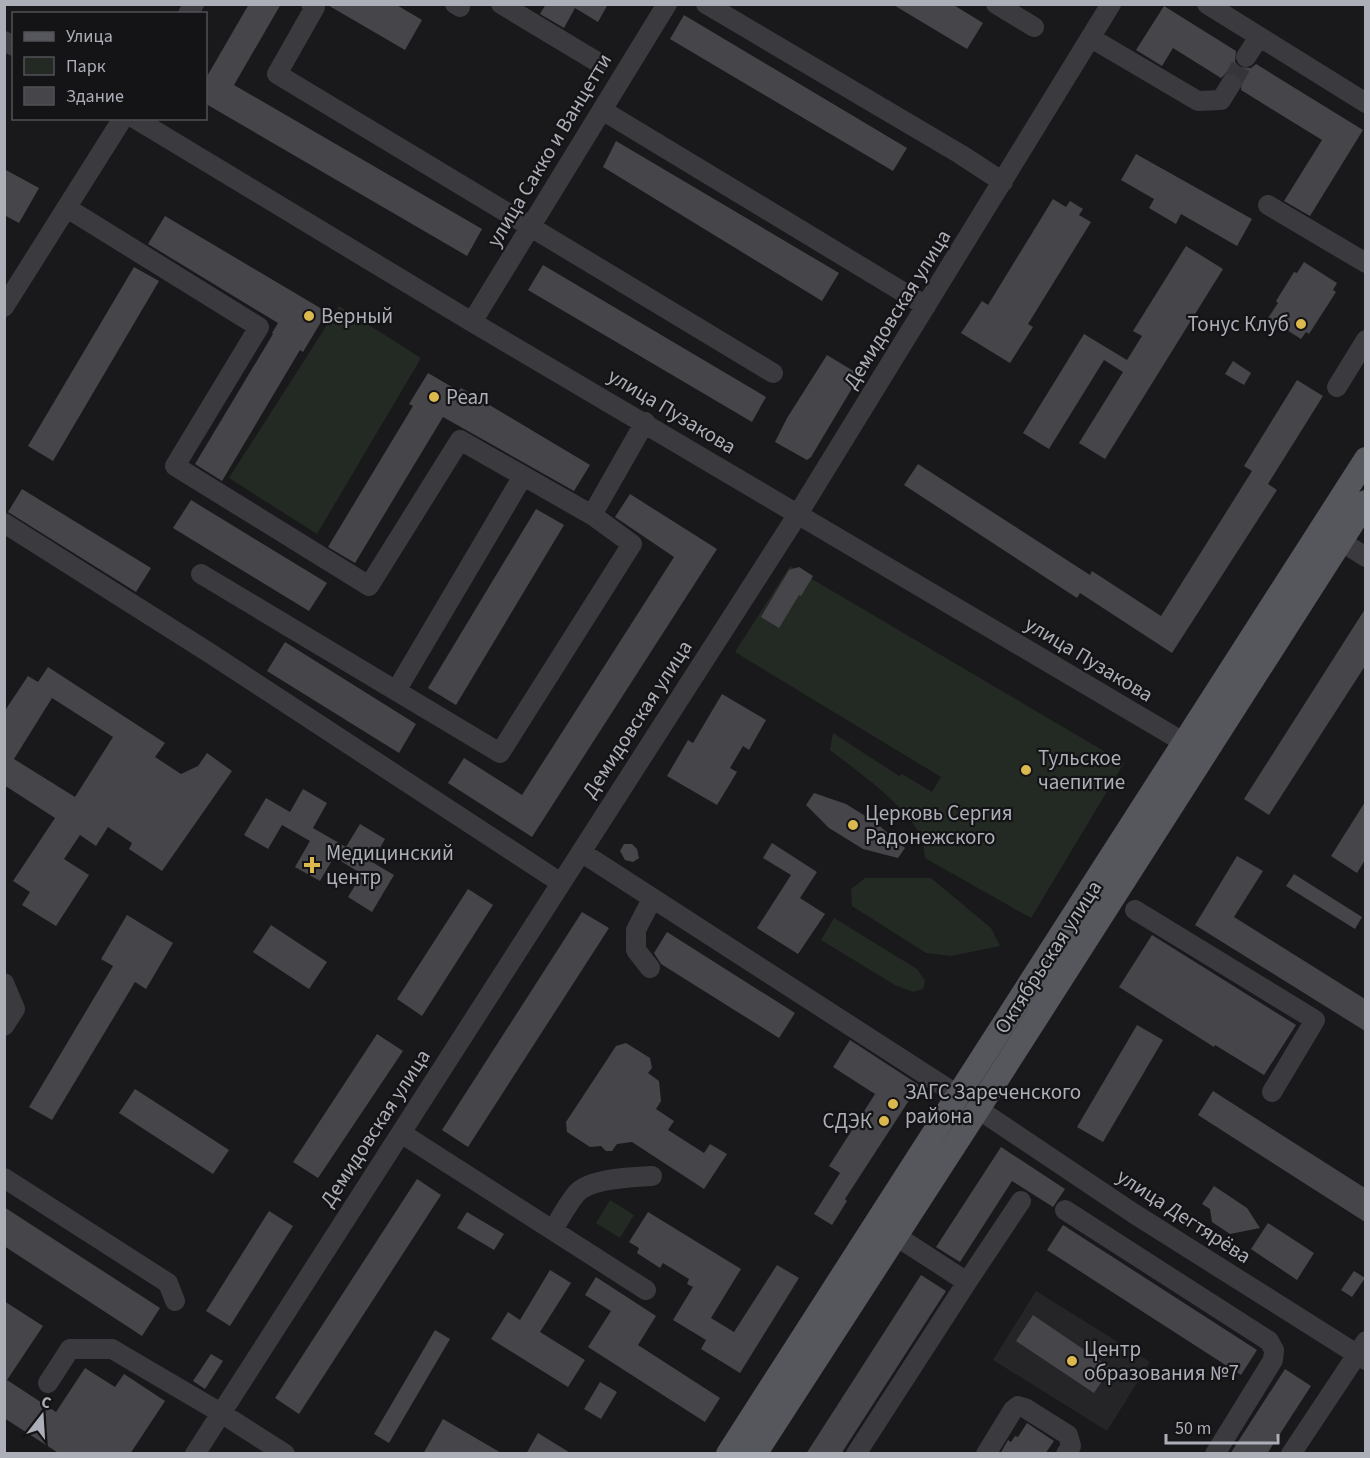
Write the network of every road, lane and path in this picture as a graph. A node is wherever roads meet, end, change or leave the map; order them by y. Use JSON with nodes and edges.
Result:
{"nodes":[{"id":1,"x":311,"y":4,"type":"edge"},
{"id":2,"x":501,"y":4,"type":"edge"},
{"id":3,"x":667,"y":4,"type":"edge"},
{"id":4,"x":706,"y":4,"type":"edge"},
{"id":5,"x":996,"y":4,"type":"edge"},
{"id":6,"x":1112,"y":4,"type":"edge"},
{"id":7,"x":1207,"y":4,"type":"edge"},
{"id":8,"x":1034,"y":27,"type":"dead end"},
{"id":9,"x":1259,"y":37,"type":"junction"},
{"id":10,"x":1091,"y":38,"type":"junction"},
{"id":11,"x":1246,"y":57,"type":"tunnel mouth"},
{"id":12,"x":599,"y":63,"type":"dead end"},
{"id":13,"x":1231,"y":84,"type":"tunnel mouth"},
{"id":14,"x":1365,"y":103,"type":"edge"},
{"id":15,"x":602,"y":110,"type":"junction"},
{"id":16,"x":122,"y":120,"type":"edge"},
{"id":17,"x":137,"y":120,"type":"edge"},
{"id":18,"x":1003,"y":182,"type":"junction"},
{"id":19,"x":1268,"y":205,"type":"dead end"},
{"id":20,"x":67,"y":208,"type":"junction"},
{"id":21,"x":531,"y":226,"type":"junction"},
{"id":22,"x":1365,"y":263,"type":"edge"},
{"id":23,"x":926,"y":306,"type":"junction"},
{"id":24,"x":4,"y":307,"type":"edge"},
{"id":25,"x":472,"y":322,"type":"junction"},
{"id":26,"x":1365,"y":340,"type":"edge"},
{"id":27,"x":773,"y":373,"type":"dead end"},
{"id":28,"x":1336,"y":387,"type":"dead end"},
{"id":29,"x":645,"y":423,"type":"junction"},
{"id":30,"x":1365,"y":459,"type":"edge"},
{"id":31,"x":523,"y":476,"type":"junction"},
{"id":32,"x":1365,"y":502,"type":"edge"},
{"id":33,"x":798,"y":514,"type":"junction"},
{"id":34,"x":592,"y":516,"type":"junction"},
{"id":35,"x":4,"y":523,"type":"edge"},
{"id":36,"x":1340,"y":541,"type":"junction"},
{"id":37,"x":1365,"y":557,"type":"edge"},
{"id":38,"x":201,"y":574,"type":"dead end"},
{"id":39,"x":396,"y":691,"type":"junction"},
{"id":40,"x":1194,"y":749,"type":"junction"},
{"id":41,"x":581,"y":852,"type":"junction"},
{"id":42,"x":561,"y":883,"type":"junction"},
{"id":43,"x":652,"y":899,"type":"junction"},
{"id":44,"x":1135,"y":910,"type":"dead end"},
{"id":45,"x":650,"y":968,"type":"dead end"},
{"id":46,"x":4,"y":983,"type":"edge"},
{"id":47,"x":4,"y":1026,"type":"edge"},
{"id":48,"x":1272,"y":1092,"type":"dead end"},
{"id":49,"x":968,"y":1103,"type":"junction"},
{"id":50,"x":401,"y":1133,"type":"junction"},
{"id":51,"x":652,"y":1176,"type":"dead end"},
{"id":52,"x":4,"y":1178,"type":"edge"},
{"id":53,"x":1021,"y":1201,"type":"dead end"},
{"id":54,"x":1065,"y":1210,"type":"dead end"},
{"id":55,"x":553,"y":1230,"type":"junction"},
{"id":56,"x":896,"y":1236,"type":"junction"},
{"id":57,"x":967,"y":1282,"type":"junction"},
{"id":58,"x":646,"y":1290,"type":"dead end"},
{"id":59,"x":175,"y":1301,"type":"dead end"},
{"id":60,"x":1363,"y":1352,"type":"edge"},
{"id":61,"x":48,"y":1383,"type":"dead end"},
{"id":62,"x":221,"y":1413,"type":"junction"},
{"id":63,"x":195,"y":1454,"type":"edge"},
{"id":64,"x":285,"y":1454,"type":"edge"},
{"id":65,"x":728,"y":1454,"type":"edge"},
{"id":66,"x":755,"y":1454,"type":"edge"},
{"id":67,"x":856,"y":1454,"type":"edge"},
{"id":68,"x":986,"y":1454,"type":"edge"},
{"id":69,"x":1066,"y":1454,"type":"edge"},
{"id":70,"x":1215,"y":1454,"type":"edge"},
{"id":71,"x":1291,"y":1454,"type":"edge"}],
"edges":[{"from":1,"to":21,"type":"street"},
{"from":2,"to":12,"type":"street"},
{"from":3,"to":15,"type":"street","name":"улица Сакко и Ванцетти"},
{"from":4,"to":18,"type":"street"},
{"from":5,"to":8,"type":"street"},
{"from":6,"to":10,"type":"street","name":"Демидовская улица"},
{"from":7,"to":9,"type":"street"},
{"from":9,"to":11,"type":"street"},
{"from":9,"to":14,"type":"street"},
{"from":10,"to":13,"type":"street"},
{"from":10,"to":18,"type":"street","name":"Демидовская улица"},
{"from":15,"to":21,"type":"street","name":"улица Сакко и Ванцетти"},
{"from":15,"to":23,"type":"street"},
{"from":16,"to":20,"type":"street"},
{"from":17,"to":25,"type":"street","name":"улица Пузакова"},
{"from":18,"to":23,"type":"street","name":"Демидовская улица"},
{"from":19,"to":22,"type":"street"},
{"from":20,"to":24,"type":"street"},
{"from":20,"to":31,"type":"street"},
{"from":21,"to":25,"type":"street","name":"улица Сакко и Ванцетти"},
{"from":21,"to":27,"type":"street"},
{"from":23,"to":33,"type":"street","name":"Демидовская улица"},
{"from":25,"to":29,"type":"street","name":"улица Пузакова"},
{"from":26,"to":28,"type":"street"},
{"from":29,"to":33,"type":"street","name":"улица Пузакова"},
{"from":29,"to":34,"type":"street"},
{"from":30,"to":40,"type":"main road","name":"Октябрьская улица"},
{"from":31,"to":34,"type":"street"},
{"from":31,"to":39,"type":"street"},
{"from":32,"to":36,"type":"main road","name":"Октябрьская улица"},
{"from":33,"to":40,"type":"street","name":"улица Пузакова"},
{"from":33,"to":41,"type":"street","name":"Демидовская улица"},
{"from":34,"to":39,"type":"street"},
{"from":35,"to":42,"type":"street"},
{"from":36,"to":37,"type":"street"},
{"from":36,"to":40,"type":"main road","name":"Октябрьская улица"},
{"from":38,"to":39,"type":"street"},
{"from":40,"to":49,"type":"main road","name":"Октябрьская улица"},
{"from":41,"to":42,"type":"street","name":"Демидовская улица"},
{"from":41,"to":43,"type":"street","name":"улица Дегтярёва"},
{"from":42,"to":50,"type":"street","name":"Демидовская улица"},
{"from":43,"to":45,"type":"street"},
{"from":43,"to":49,"type":"street","name":"улица Дегтярёва"},
{"from":44,"to":48,"type":"street"},
{"from":46,"to":47,"type":"street"},
{"from":49,"to":56,"type":"main road","name":"Октябрьская улица"},
{"from":49,"to":60,"type":"street","name":"улица Дегтярёва"},
{"from":49,"to":65,"type":"main road","name":"Октябрьская улица"},
{"from":50,"to":55,"type":"street"},
{"from":50,"to":62,"type":"street","name":"Демидовская улица"},
{"from":51,"to":55,"type":"street"},
{"from":52,"to":59,"type":"street"},
{"from":53,"to":57,"type":"street"},
{"from":54,"to":70,"type":"street"},
{"from":55,"to":58,"type":"street"},
{"from":56,"to":57,"type":"street"},
{"from":56,"to":66,"type":"main road","name":"Октябрьская улица"},
{"from":57,"to":67,"type":"street"},
{"from":60,"to":71,"type":"street"},
{"from":61,"to":62,"type":"street"},
{"from":62,"to":63,"type":"street","name":"Демидовская улица"},
{"from":62,"to":64,"type":"street"},
{"from":68,"to":69,"type":"street"}]}
